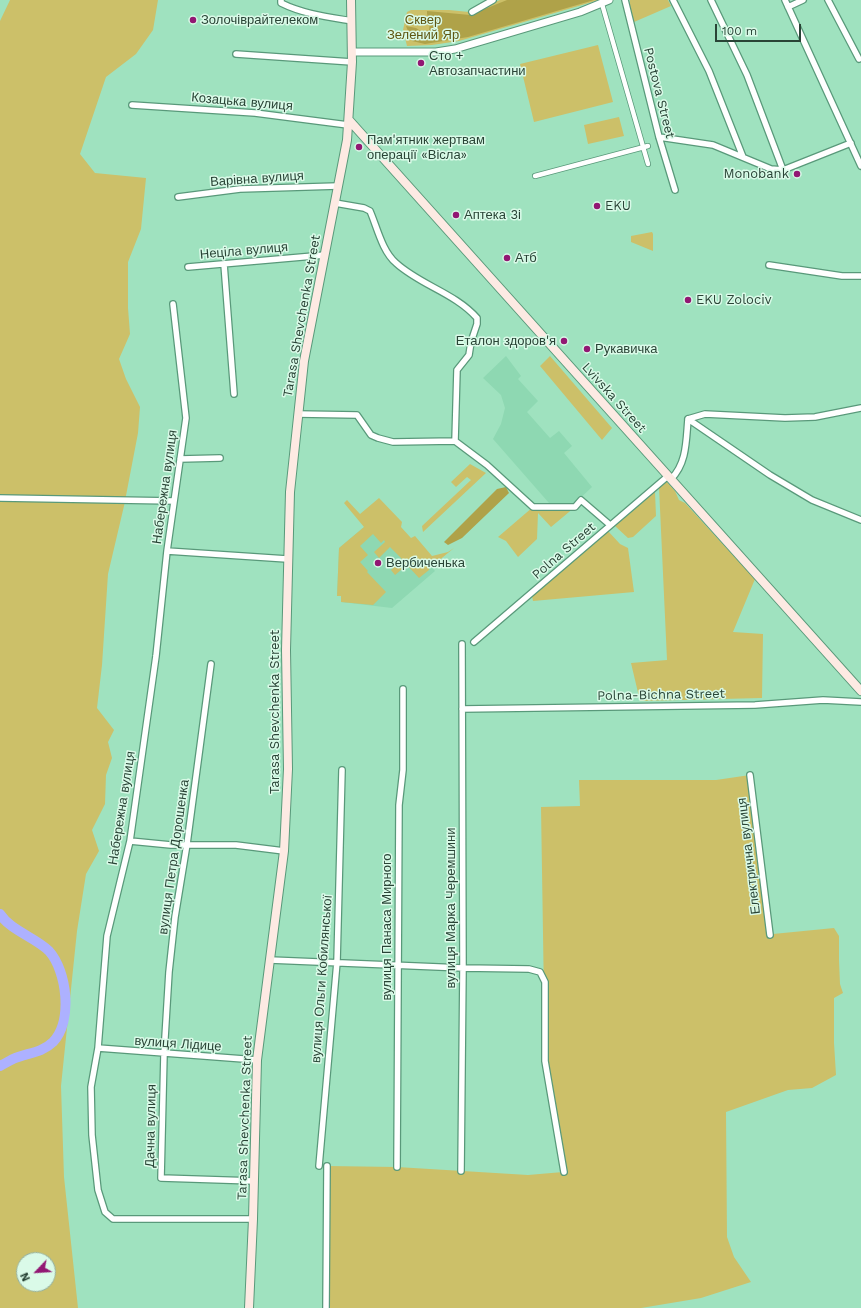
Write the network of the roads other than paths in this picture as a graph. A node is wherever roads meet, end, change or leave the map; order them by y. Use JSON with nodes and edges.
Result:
{"nodes":[{"id":1,"x":281,"y":0,"type":"edge"},
{"id":2,"x":351,"y":0,"type":"edge"},
{"id":3,"x":493,"y":0,"type":"edge"},
{"id":4,"x":609,"y":0,"type":"edge"},
{"id":5,"x":624,"y":0,"type":"edge"},
{"id":6,"x":673,"y":0,"type":"edge"},
{"id":7,"x":711,"y":0,"type":"edge"},
{"id":8,"x":784,"y":0,"type":"edge"},
{"id":9,"x":803,"y":0,"type":"edge"},
{"id":10,"x":828,"y":0,"type":"edge"},
{"id":11,"x":602,"y":4,"type":"junction"},
{"id":12,"x":788,"y":7,"type":"junction"},
{"id":13,"x":472,"y":12,"type":"dead end"},
{"id":14,"x":352,"y":21,"type":"junction"},
{"id":15,"x":352,"y":52,"type":"junction"},
{"id":16,"x":236,"y":54,"type":"dead end"},
{"id":17,"x":859,"y":59,"type":"dead end"},
{"id":18,"x":352,"y":62,"type":"junction"},
{"id":19,"x":132,"y":104,"type":"dead end"},
{"id":20,"x":348,"y":123,"type":"junction"},
{"id":21,"x":659,"y":137,"type":"junction"},
{"id":22,"x":851,"y":142,"type":"junction"},
{"id":23,"x":645,"y":147,"type":"junction"},
{"id":24,"x":743,"y":158,"type":"junction"},
{"id":25,"x":648,"y":164,"type":"dead end"},
{"id":26,"x":861,"y":166,"type":"edge"},
{"id":27,"x":783,"y":170,"type":"junction"},
{"id":28,"x":535,"y":176,"type":"dead end"},
{"id":29,"x":338,"y":186,"type":"junction"},
{"id":30,"x":675,"y":190,"type":"dead end"},
{"id":31,"x":178,"y":197,"type":"dead end"},
{"id":32,"x":335,"y":203,"type":"junction"},
{"id":33,"x":325,"y":255,"type":"junction"},
{"id":34,"x":224,"y":264,"type":"junction"},
{"id":35,"x":769,"y":265,"type":"dead end"},
{"id":36,"x":188,"y":267,"type":"dead end"},
{"id":37,"x":861,"y":276,"type":"edge"},
{"id":38,"x":173,"y":304,"type":"dead end"},
{"id":39,"x":234,"y":394,"type":"dead end"},
{"id":40,"x":861,"y":408,"type":"edge"},
{"id":41,"x":298,"y":414,"type":"junction"},
{"id":42,"x":688,"y":419,"type":"junction"},
{"id":43,"x":455,"y":441,"type":"junction"},
{"id":44,"x":220,"y":458,"type":"dead end"},
{"id":45,"x":180,"y":459,"type":"junction"},
{"id":46,"x":669,"y":477,"type":"junction"},
{"id":47,"x":0,"y":498,"type":"edge"},
{"id":48,"x":174,"y":501,"type":"junction"},
{"id":49,"x":861,"y":520,"type":"edge"},
{"id":50,"x":610,"y":524,"type":"junction"},
{"id":51,"x":167,"y":551,"type":"junction"},
{"id":52,"x":287,"y":559,"type":"junction"},
{"id":53,"x":474,"y":642,"type":"dead end"},
{"id":54,"x":462,"y":644,"type":"dead end"},
{"id":55,"x":211,"y":664,"type":"dead end"},
{"id":56,"x":403,"y":689,"type":"dead end"},
{"id":57,"x":861,"y":691,"type":"edge"},
{"id":58,"x":861,"y":702,"type":"edge"},
{"id":59,"x":462,"y":709,"type":"junction"},
{"id":60,"x":342,"y":770,"type":"dead end"},
{"id":61,"x":750,"y":775,"type":"dead end"},
{"id":62,"x":130,"y":841,"type":"junction"},
{"id":63,"x":187,"y":844,"type":"junction"},
{"id":64,"x":284,"y":851,"type":"junction"},
{"id":65,"x":770,"y":935,"type":"dead end"},
{"id":66,"x":270,"y":960,"type":"junction"},
{"id":67,"x":337,"y":962,"type":"junction"},
{"id":68,"x":397,"y":965,"type":"junction"},
{"id":69,"x":463,"y":968,"type":"junction"},
{"id":70,"x":98,"y":1048,"type":"junction"},
{"id":71,"x":164,"y":1054,"type":"junction"},
{"id":72,"x":257,"y":1060,"type":"junction"},
{"id":73,"x":319,"y":1166,"type":"dead end"},
{"id":74,"x":326,"y":1166,"type":"dead end"},
{"id":75,"x":397,"y":1167,"type":"dead end"},
{"id":76,"x":461,"y":1171,"type":"dead end"},
{"id":77,"x":564,"y":1172,"type":"dead end"},
{"id":78,"x":254,"y":1181,"type":"junction"},
{"id":79,"x":253,"y":1219,"type":"junction"},
{"id":80,"x":249,"y":1308,"type":"edge"},
{"id":81,"x":326,"y":1308,"type":"edge"}],
"edges":[{"from":1,"to":14,"type":"street"},
{"from":2,"to":14,"type":"main road","name":"Tarasa Shevchenka Street"},
{"from":3,"to":13,"type":"street"},
{"from":4,"to":11,"type":"street"},
{"from":5,"to":21,"type":"street","name":"Postova Street"},
{"from":6,"to":24,"type":"street"},
{"from":7,"to":27,"type":"street"},
{"from":8,"to":12,"type":"street"},
{"from":9,"to":12,"type":"street"},
{"from":10,"to":17,"type":"street"},
{"from":11,"to":15,"type":"street"},
{"from":11,"to":23,"type":"street"},
{"from":12,"to":22,"type":"street"},
{"from":14,"to":15,"type":"main road","name":"Tarasa Shevchenka Street"},
{"from":15,"to":18,"type":"main road","name":"Tarasa Shevchenka Street"},
{"from":16,"to":18,"type":"street"},
{"from":18,"to":20,"type":"main road","name":"Tarasa Shevchenka Street"},
{"from":19,"to":20,"type":"street","name":"Козацька вулиця"},
{"from":20,"to":29,"type":"main road","name":"Tarasa Shevchenka Street"},
{"from":20,"to":46,"type":"main road","name":"Lvivska Street"},
{"from":21,"to":24,"type":"street"},
{"from":21,"to":30,"type":"street","name":"Postova Street"},
{"from":22,"to":26,"type":"street"},
{"from":22,"to":27,"type":"street"},
{"from":23,"to":25,"type":"street"},
{"from":23,"to":28,"type":"street"},
{"from":24,"to":27,"type":"street"},
{"from":29,"to":31,"type":"street","name":"Варівна вулиця"},
{"from":29,"to":32,"type":"main road","name":"Tarasa Shevchenka Street"},
{"from":32,"to":33,"type":"main road","name":"Tarasa Shevchenka Street"},
{"from":32,"to":43,"type":"street"},
{"from":33,"to":34,"type":"street","name":"Неціла вулиця"},
{"from":33,"to":41,"type":"main road","name":"Tarasa Shevchenka Street"},
{"from":34,"to":36,"type":"street","name":"Неціла вулиця"},
{"from":34,"to":39,"type":"street"},
{"from":35,"to":37,"type":"street"},
{"from":38,"to":45,"type":"street","name":"Набережна вулиця"},
{"from":40,"to":42,"type":"street"},
{"from":41,"to":43,"type":"street"},
{"from":41,"to":52,"type":"main road","name":"Tarasa Shevchenka Street"},
{"from":42,"to":46,"type":"street","name":"Polna Street"},
{"from":42,"to":49,"type":"street"},
{"from":43,"to":50,"type":"street"},
{"from":44,"to":45,"type":"street"},
{"from":45,"to":48,"type":"street","name":"Набережна вулиця"},
{"from":46,"to":50,"type":"street","name":"Polna Street"},
{"from":46,"to":57,"type":"main road","name":"Lvivska Street"},
{"from":47,"to":48,"type":"street"},
{"from":48,"to":51,"type":"street","name":"Набережна вулиця"},
{"from":50,"to":53,"type":"street","name":"Polna Street"},
{"from":51,"to":52,"type":"street"},
{"from":51,"to":62,"type":"street","name":"Набережна вулиця"},
{"from":52,"to":64,"type":"main road","name":"Tarasa Shevchenka Street"},
{"from":54,"to":59,"type":"street","name":"вулиця Марка Черемшини"},
{"from":55,"to":63,"type":"street","name":"вулиця Петра Дорошенка"},
{"from":56,"to":68,"type":"street","name":"вулиця Панаса Мирного"},
{"from":58,"to":59,"type":"street","name":"Polna-Bichna Street"},
{"from":59,"to":69,"type":"street","name":"вулиця Марка Черемшини"},
{"from":60,"to":67,"type":"street","name":"вулиця Ольги Кобилянської"},
{"from":61,"to":65,"type":"street","name":"Електрична вулиця"},
{"from":62,"to":63,"type":"street"},
{"from":62,"to":70,"type":"street","name":"Набережна вулиця"},
{"from":63,"to":64,"type":"street"},
{"from":63,"to":71,"type":"street","name":"вулиця Петра Дорошенка"},
{"from":64,"to":66,"type":"main road","name":"Tarasa Shevchenka Street"},
{"from":66,"to":67,"type":"street"},
{"from":66,"to":72,"type":"main road","name":"Tarasa Shevchenka Street"},
{"from":67,"to":68,"type":"street"},
{"from":67,"to":73,"type":"street","name":"вулиця Ольги Кобилянської"},
{"from":68,"to":69,"type":"street"},
{"from":68,"to":75,"type":"street","name":"вулиця Панаса Мирного"},
{"from":69,"to":76,"type":"street","name":"вулиця Марка Черемшини"},
{"from":69,"to":77,"type":"street"},
{"from":70,"to":71,"type":"street","name":"вулиця Лідице"},
{"from":70,"to":79,"type":"street","name":"Набережна вулиця"},
{"from":71,"to":72,"type":"street","name":"вулиця Лідице"},
{"from":71,"to":78,"type":"street","name":"Дачна вулиця"},
{"from":72,"to":78,"type":"main road","name":"Tarasa Shevchenka Street"},
{"from":74,"to":81,"type":"street"},
{"from":78,"to":79,"type":"main road","name":"Tarasa Shevchenka Street"},
{"from":79,"to":80,"type":"main road","name":"Tarasa Shevchenka Street"}]}
